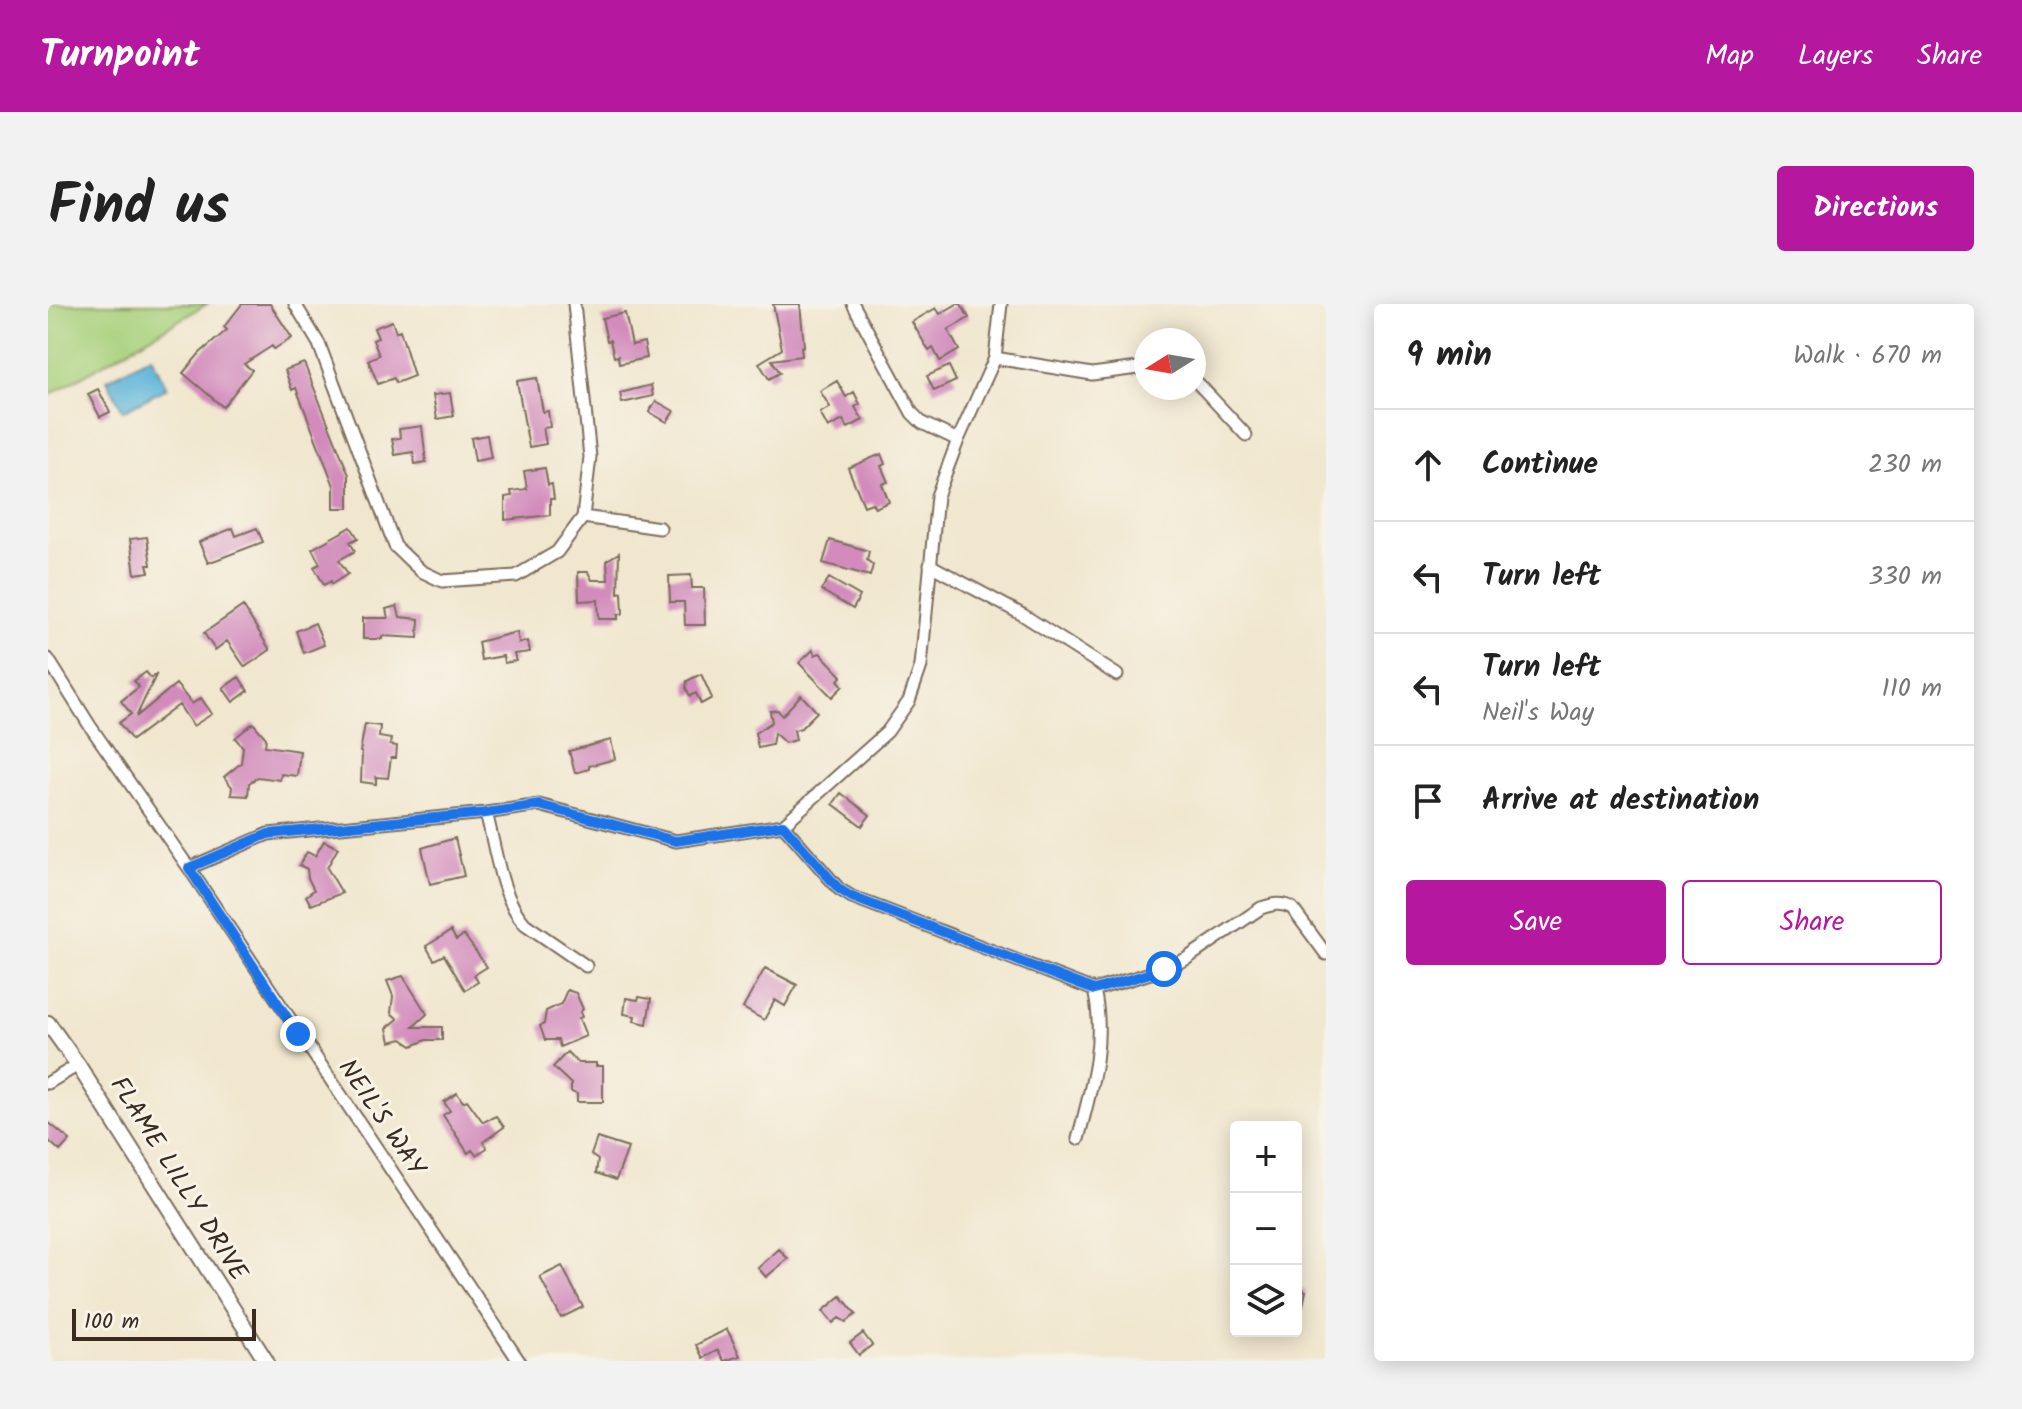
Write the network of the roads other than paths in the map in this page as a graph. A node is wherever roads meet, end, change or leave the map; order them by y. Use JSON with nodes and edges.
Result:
{"nodes":[{"id":1,"x":295,"y":304,"type":"edge"},
{"id":2,"x":574,"y":304,"type":"edge"},
{"id":3,"x":853,"y":304,"type":"edge"},
{"id":4,"x":1001,"y":304,"type":"edge"},
{"id":5,"x":995,"y":358,"type":"junction"},
{"id":6,"x":1134,"y":369,"type":"edge"},
{"id":7,"x":1206,"y":392,"type":"edge"},
{"id":8,"x":1246,"y":435,"type":"dead end"},
{"id":9,"x":958,"y":440,"type":"junction"},
{"id":10,"x":583,"y":517,"type":"junction"},
{"id":11,"x":660,"y":528,"type":"dead end"},
{"id":12,"x":930,"y":565,"type":"junction"},
{"id":13,"x":48,"y":659,"type":"edge"},
{"id":14,"x":1117,"y":675,"type":"dead end"},
{"id":15,"x":486,"y":813,"type":"junction"},
{"id":16,"x":783,"y":825,"type":"junction"},
{"id":17,"x":189,"y":868,"type":"junction"},
{"id":18,"x":1326,"y":954,"type":"edge"},
{"id":19,"x":586,"y":966,"type":"dead end"},
{"id":20,"x":1094,"y":990,"type":"junction"},
{"id":21,"x":48,"y":1023,"type":"edge"},
{"id":22,"x":78,"y":1065,"type":"junction"},
{"id":23,"x":48,"y":1083,"type":"edge"},
{"id":24,"x":1078,"y":1139,"type":"dead end"},
{"id":25,"x":266,"y":1361,"type":"edge"},
{"id":26,"x":519,"y":1361,"type":"edge"}],
"edges":[{"from":1,"to":10,"type":"street"},
{"from":2,"to":10,"type":"street"},
{"from":3,"to":9,"type":"street"},
{"from":4,"to":5,"type":"street"},
{"from":5,"to":6,"type":"street"},
{"from":5,"to":9,"type":"street"},
{"from":7,"to":8,"type":"street"},
{"from":9,"to":12,"type":"street"},
{"from":10,"to":11,"type":"street"},
{"from":12,"to":14,"type":"street"},
{"from":12,"to":16,"type":"street"},
{"from":13,"to":17,"type":"street","name":"NEIL'S WAY"},
{"from":15,"to":16,"type":"street"},
{"from":15,"to":17,"type":"street"},
{"from":15,"to":19,"type":"street"},
{"from":16,"to":20,"type":"street"},
{"from":17,"to":26,"type":"street","name":"NEIL'S WAY"},
{"from":18,"to":20,"type":"street"},
{"from":20,"to":24,"type":"street"},
{"from":21,"to":22,"type":"street","name":"FLAME LILLY DRIVE"},
{"from":22,"to":23,"type":"street"},
{"from":22,"to":25,"type":"street","name":"FLAME LILLY DRIVE"}]}
